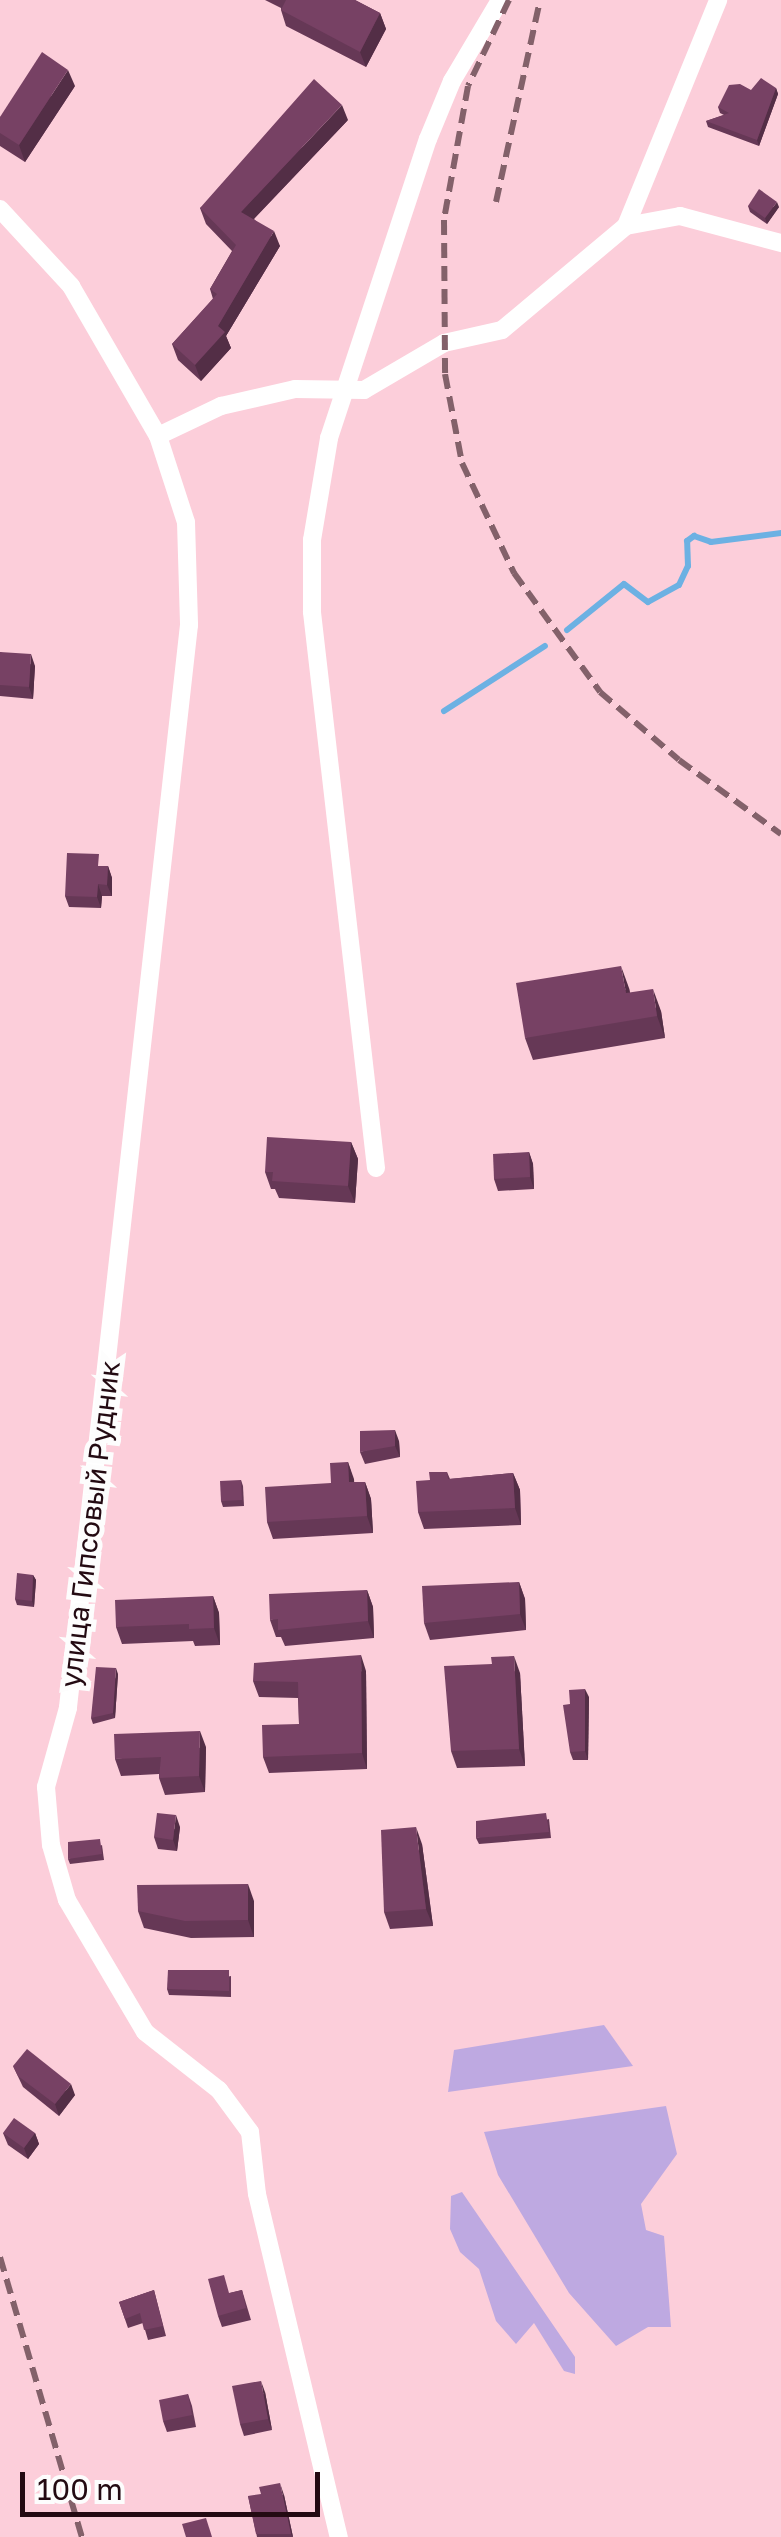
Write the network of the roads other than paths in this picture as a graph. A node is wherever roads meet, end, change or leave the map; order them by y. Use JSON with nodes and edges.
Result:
{"nodes":[{"id":1,"x":500,"y":0,"type":"edge"},
{"id":2,"x":718,"y":0,"type":"edge"},
{"id":3,"x":0,"y":210,"type":"edge"},
{"id":4,"x":626,"y":226,"type":"junction"},
{"id":5,"x":781,"y":243,"type":"edge"},
{"id":6,"x":342,"y":394,"type":"junction"},
{"id":7,"x":158,"y":436,"type":"junction"},
{"id":8,"x":376,"y":1168,"type":"dead end"},
{"id":9,"x":339,"y":2537,"type":"edge"}],
"edges":[{"from":1,"to":6,"type":"street"},
{"from":2,"to":4,"type":"street"},
{"from":3,"to":7,"type":"street","name":"улица Гипсовый Рудник"},
{"from":4,"to":5,"type":"street"},
{"from":4,"to":6,"type":"street"},
{"from":6,"to":7,"type":"street"},
{"from":6,"to":8,"type":"street"},
{"from":7,"to":9,"type":"street","name":"улица Гипсовый Рудник"}]}
